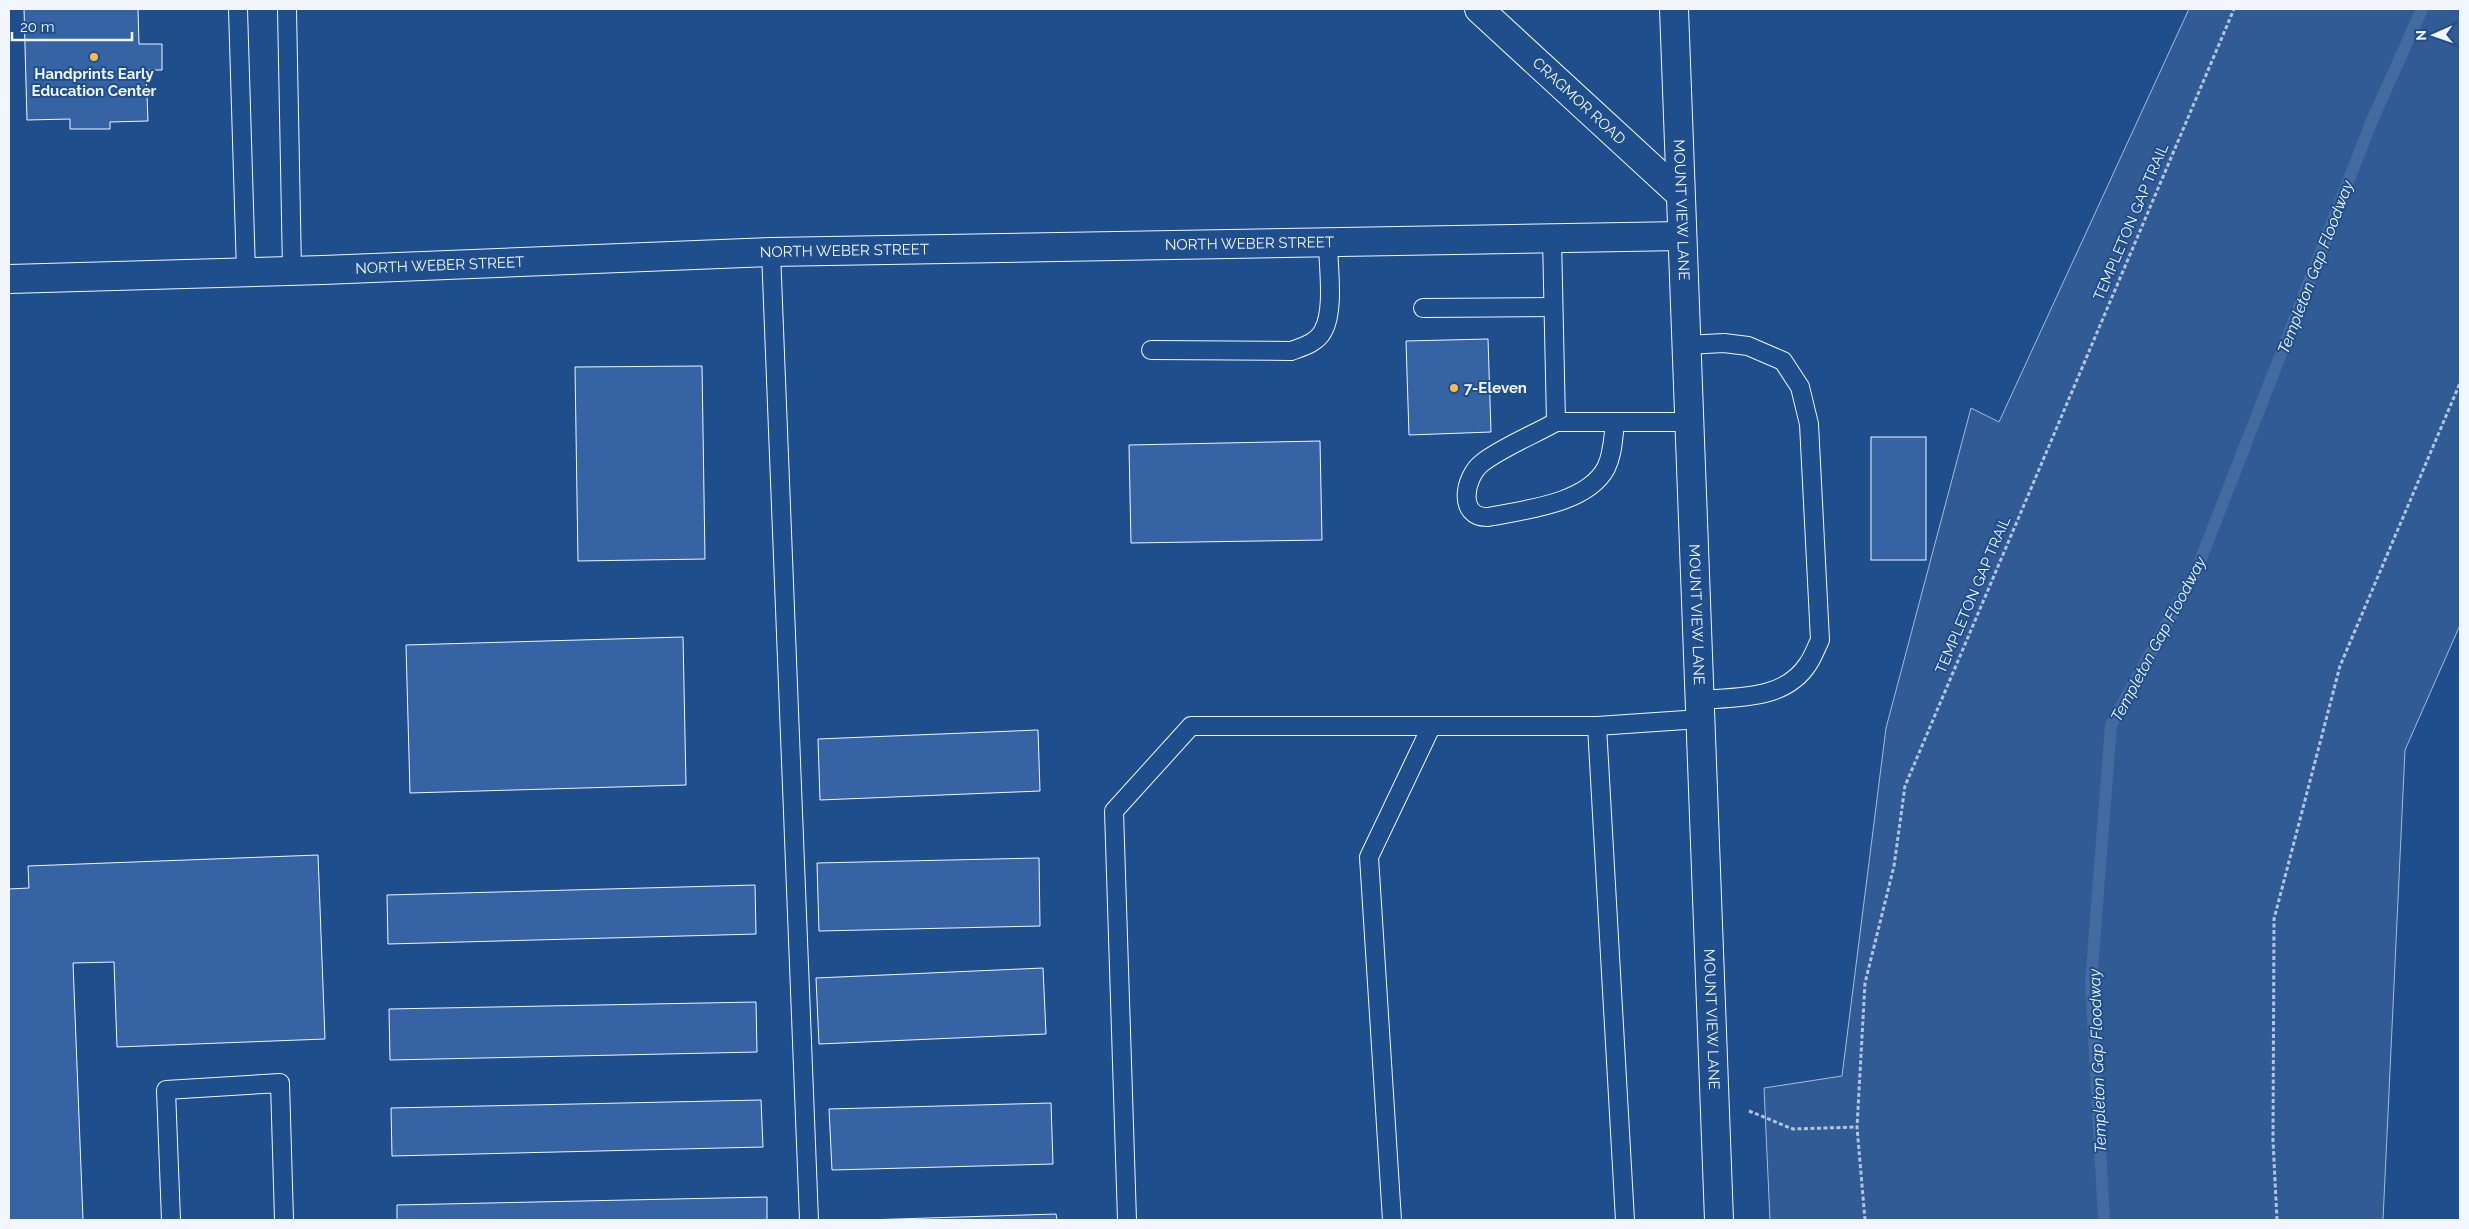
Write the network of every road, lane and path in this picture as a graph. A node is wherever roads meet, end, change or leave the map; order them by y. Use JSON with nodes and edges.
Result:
{"nodes":[{"id":1,"x":238,"y":9,"type":"edge"},
{"id":2,"x":287,"y":9,"type":"edge"},
{"id":3,"x":1479,"y":9,"type":"edge"},
{"id":4,"x":1674,"y":9,"type":"edge"},
{"id":5,"x":2234,"y":9,"type":"edge"},
{"id":6,"x":1680,"y":194,"type":"junction"},
{"id":7,"x":1682,"y":236,"type":"junction"},
{"id":8,"x":1552,"y":238,"type":"junction"},
{"id":9,"x":1328,"y":242,"type":"junction"},
{"id":10,"x":772,"y":252,"type":"junction"},
{"id":11,"x":292,"y":270,"type":"junction"},
{"id":12,"x":246,"y":272,"type":"junction"},
{"id":13,"x":9,"y":279,"type":"edge"},
{"id":14,"x":1553,"y":306,"type":"junction"},
{"id":15,"x":1424,"y":308,"type":"dead end"},
{"id":16,"x":1686,"y":345,"type":"junction"},
{"id":17,"x":1151,"y":350,"type":"dead end"},
{"id":18,"x":2460,"y":384,"type":"edge"},
{"id":19,"x":1556,"y":422,"type":"junction"},
{"id":20,"x":1615,"y":422,"type":"junction"},
{"id":21,"x":1689,"y":422,"type":"junction"},
{"id":22,"x":1700,"y":709,"type":"junction"},
{"id":23,"x":1597,"y":726,"type":"junction"},
{"id":24,"x":1431,"y":727,"type":"junction"},
{"id":25,"x":1714,"y":1095,"type":"junction"},
{"id":26,"x":1857,"y":1126,"type":"junction"},
{"id":27,"x":171,"y":1220,"type":"edge"},
{"id":28,"x":284,"y":1220,"type":"edge"},
{"id":29,"x":809,"y":1220,"type":"edge"},
{"id":30,"x":1127,"y":1220,"type":"edge"},
{"id":31,"x":1392,"y":1220,"type":"edge"},
{"id":32,"x":1624,"y":1220,"type":"edge"},
{"id":33,"x":1719,"y":1220,"type":"edge"},
{"id":34,"x":1865,"y":1220,"type":"edge"},
{"id":35,"x":2276,"y":1220,"type":"edge"}],
"edges":[{"from":1,"to":12,"type":"lane"},
{"from":2,"to":11,"type":"lane"},
{"from":3,"to":6,"type":"street","name":"CRAGMOR ROAD"},
{"from":4,"to":6,"type":"street","name":"MOUNT VIEW LANE"},
{"from":5,"to":26,"type":"path","name":"TEMPLETON GAP TRAIL"},
{"from":6,"to":7,"type":"street","name":"MOUNT VIEW LANE"},
{"from":7,"to":8,"type":"street","name":"NORTH WEBER STREET"},
{"from":7,"to":16,"type":"street","name":"MOUNT VIEW LANE"},
{"from":8,"to":9,"type":"street","name":"NORTH WEBER STREET"},
{"from":8,"to":14,"type":"lane"},
{"from":9,"to":10,"type":"street","name":"NORTH WEBER STREET"},
{"from":9,"to":17,"type":"lane"},
{"from":10,"to":11,"type":"street","name":"NORTH WEBER STREET"},
{"from":10,"to":29,"type":"lane"},
{"from":11,"to":12,"type":"street","name":"NORTH WEBER STREET"},
{"from":12,"to":13,"type":"street","name":"NORTH WEBER STREET"},
{"from":14,"to":15,"type":"lane"},
{"from":14,"to":19,"type":"lane"},
{"from":16,"to":21,"type":"street","name":"MOUNT VIEW LANE"},
{"from":16,"to":22,"type":"lane"},
{"from":18,"to":35,"type":"path"},
{"from":19,"to":20,"type":"lane"},
{"from":19,"to":20,"type":"lane"},
{"from":20,"to":21,"type":"lane"},
{"from":21,"to":22,"type":"street","name":"MOUNT VIEW LANE"},
{"from":22,"to":23,"type":"lane"},
{"from":22,"to":25,"type":"street","name":"MOUNT VIEW LANE"},
{"from":23,"to":24,"type":"lane"},
{"from":23,"to":32,"type":"lane"},
{"from":24,"to":30,"type":"lane"},
{"from":24,"to":31,"type":"lane"},
{"from":25,"to":26,"type":"path"},
{"from":25,"to":33,"type":"street","name":"MOUNT VIEW LANE"},
{"from":26,"to":34,"type":"path","name":"TEMPLETON GAP TRAIL"},
{"from":27,"to":28,"type":"lane"}]}
